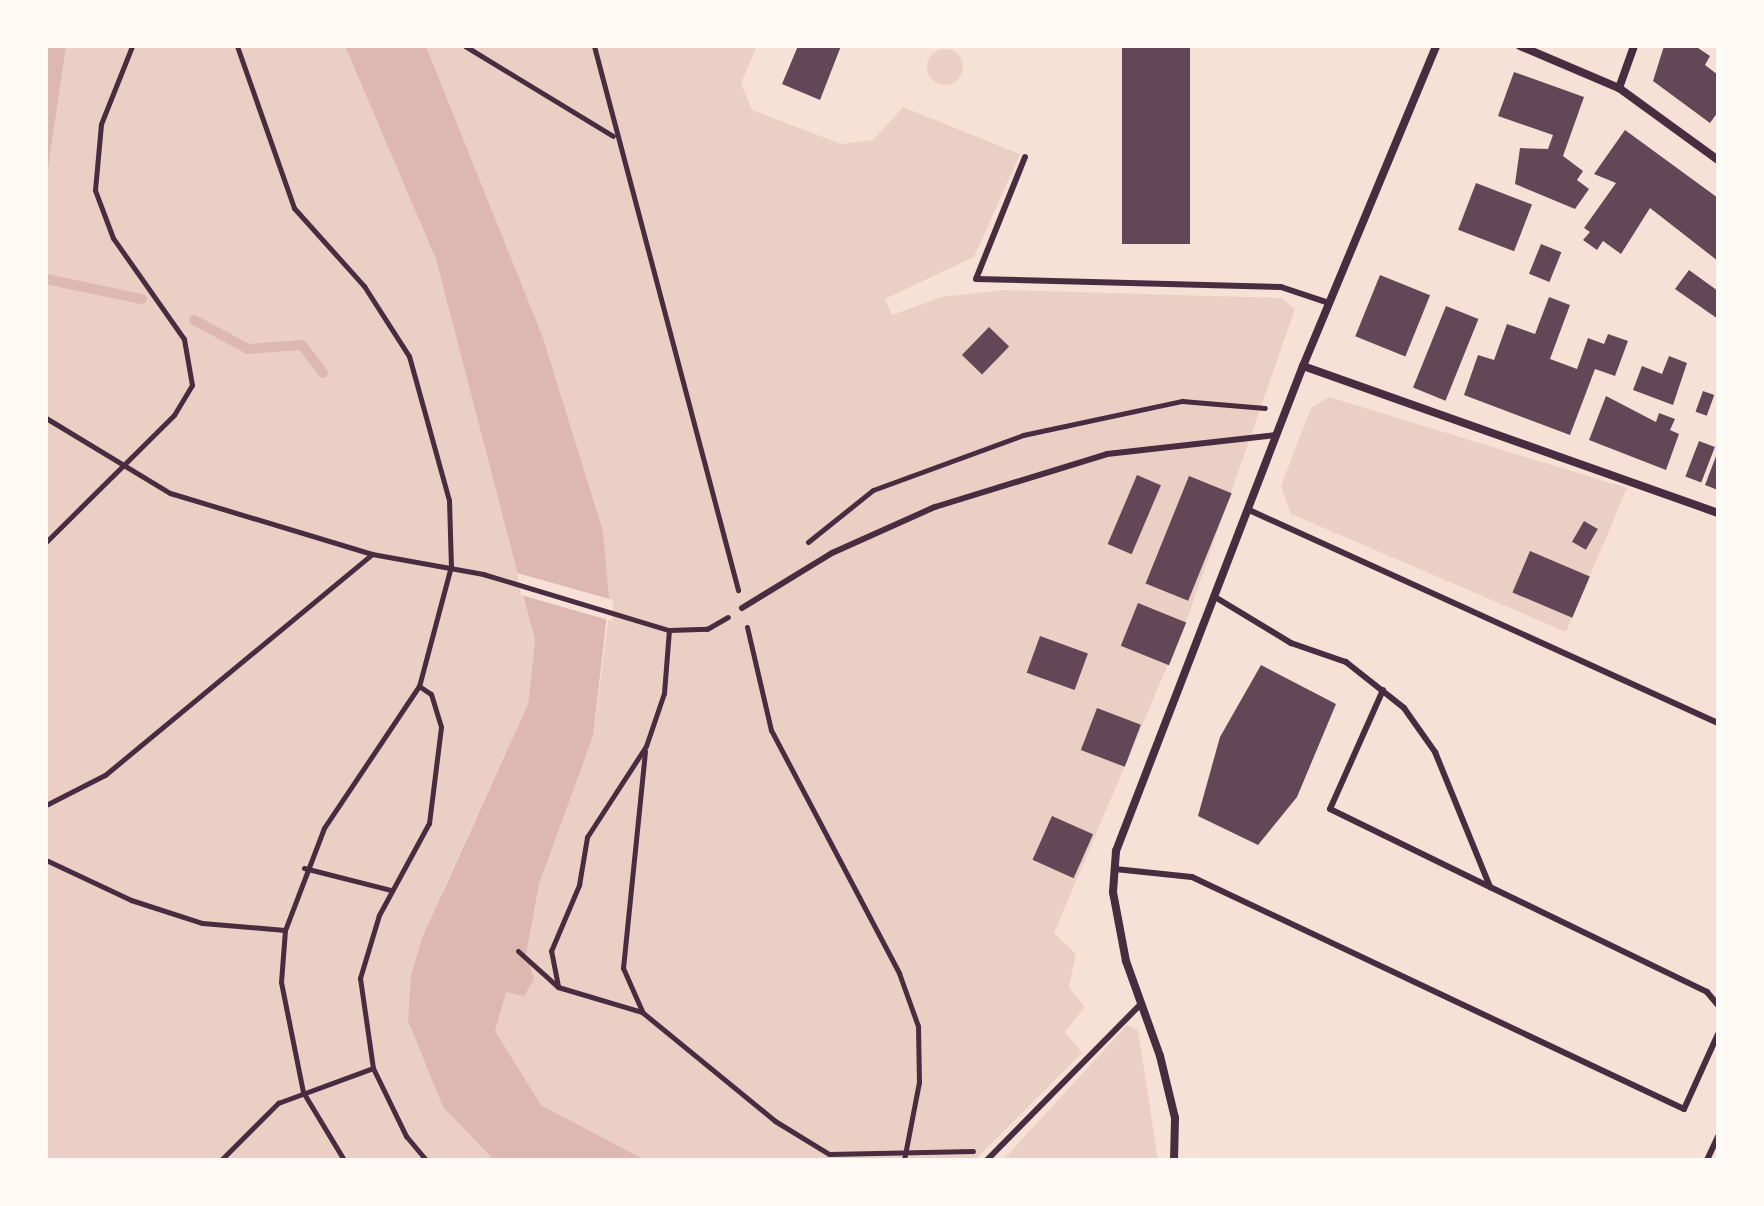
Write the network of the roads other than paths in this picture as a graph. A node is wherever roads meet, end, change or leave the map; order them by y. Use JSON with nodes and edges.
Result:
{"nodes":[{"id":1,"x":1436,"y":46,"type":"edge"},
{"id":2,"x":1520,"y":46,"type":"edge"},
{"id":3,"x":1634,"y":46,"type":"edge"},
{"id":4,"x":1619,"y":88,"type":"junction"},
{"id":5,"x":1025,"y":157,"type":"dead end"},
{"id":6,"x":1718,"y":160,"type":"edge"},
{"id":7,"x":1329,"y":303,"type":"junction"},
{"id":8,"x":1303,"y":366,"type":"junction"},
{"id":9,"x":1276,"y":435,"type":"junction"},
{"id":10,"x":1249,"y":510,"type":"junction"},
{"id":11,"x":1718,"y":513,"type":"edge"},
{"id":12,"x":1215,"y":597,"type":"junction"},
{"id":13,"x":742,"y":608,"type":"road end"},
{"id":14,"x":1383,"y":690,"type":"junction"},
{"id":15,"x":1718,"y":723,"type":"edge"},
{"id":16,"x":1115,"y":869,"type":"junction"},
{"id":17,"x":1490,"y":887,"type":"junction"},
{"id":18,"x":1141,"y":1004,"type":"junction"},
{"id":19,"x":1718,"y":1005,"type":"edge"},
{"id":20,"x":1718,"y":1034,"type":"edge"},
{"id":21,"x":1718,"y":1136,"type":"edge"},
{"id":22,"x":987,"y":1160,"type":"edge"},
{"id":23,"x":1174,"y":1160,"type":"edge"},
{"id":24,"x":1707,"y":1160,"type":"edge"}],
"edges":[{"from":1,"to":7,"type":"street"},
{"from":2,"to":4,"type":"street"},
{"from":3,"to":4,"type":"street"},
{"from":4,"to":6,"type":"street"},
{"from":5,"to":7,"type":"lane"},
{"from":7,"to":8,"type":"street"},
{"from":8,"to":9,"type":"street"},
{"from":8,"to":11,"type":"street"},
{"from":9,"to":10,"type":"street"},
{"from":9,"to":13,"type":"lane"},
{"from":10,"to":12,"type":"street"},
{"from":10,"to":15,"type":"lane"},
{"from":12,"to":14,"type":"lane"},
{"from":12,"to":16,"type":"street"},
{"from":14,"to":17,"type":"lane"},
{"from":14,"to":17,"type":"lane"},
{"from":16,"to":18,"type":"street"},
{"from":16,"to":20,"type":"lane"},
{"from":17,"to":19,"type":"lane"},
{"from":18,"to":22,"type":"lane"},
{"from":18,"to":23,"type":"street"},
{"from":21,"to":24,"type":"lane"}]}
